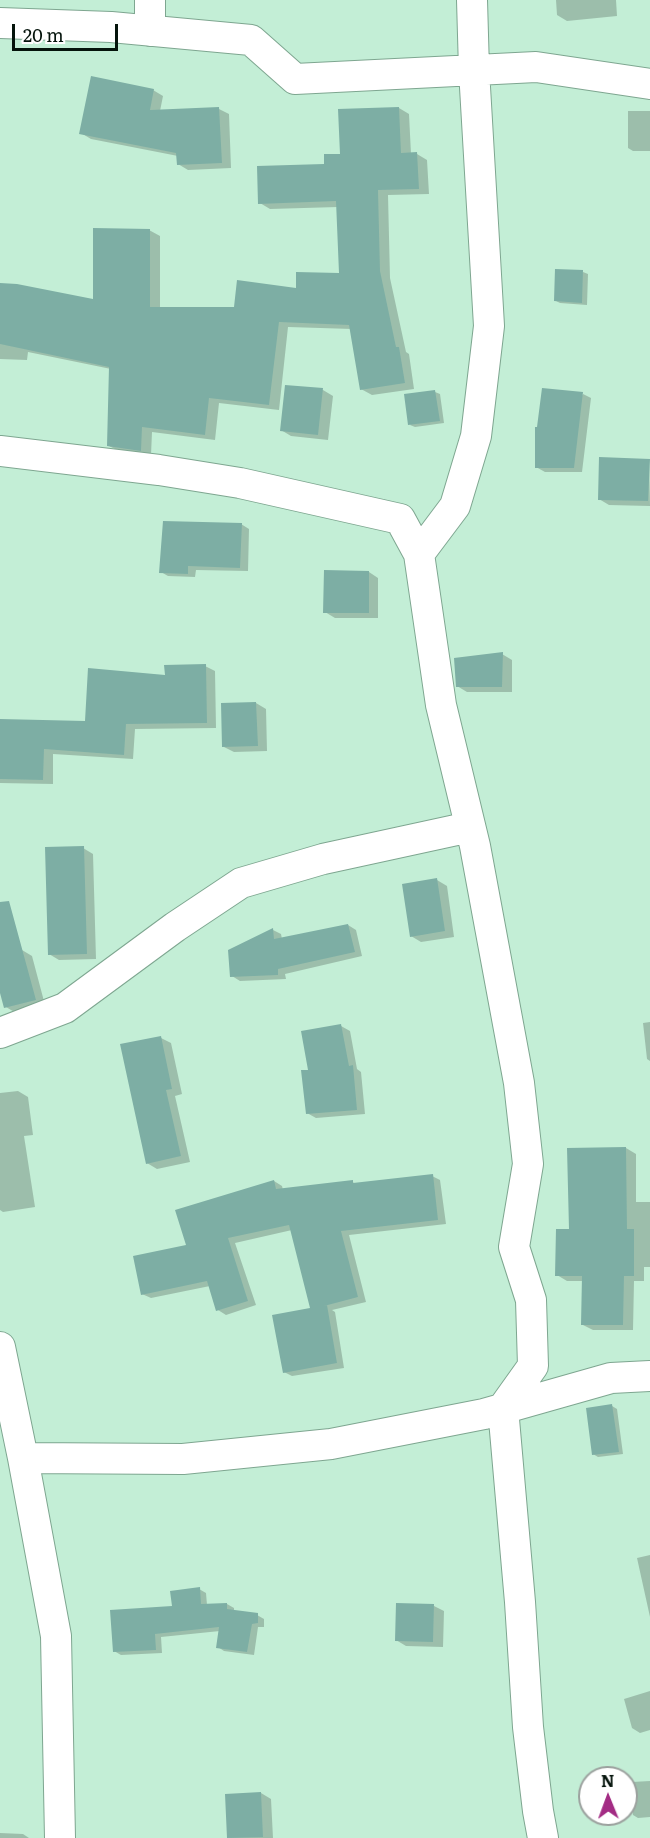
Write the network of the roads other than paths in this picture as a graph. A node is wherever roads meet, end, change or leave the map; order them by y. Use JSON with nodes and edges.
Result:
{"nodes":[{"id":1,"x":150,"y":0,"type":"edge"},
{"id":2,"x":472,"y":0,"type":"edge"},
{"id":3,"x":0,"y":22,"type":"edge"},
{"id":4,"x":150,"y":31,"type":"junction"},
{"id":5,"x":474,"y":70,"type":"junction"},
{"id":6,"x":650,"y":84,"type":"edge"},
{"id":7,"x":0,"y":451,"type":"edge"},
{"id":8,"x":419,"y":554,"type":"junction"},
{"id":9,"x":470,"y":827,"type":"junction"},
{"id":10,"x":0,"y":1034,"type":"edge"},
{"id":11,"x":0,"y":1347,"type":"edge"},
{"id":12,"x":650,"y":1376,"type":"edge"},
{"id":13,"x":503,"y":1408,"type":"junction"},
{"id":14,"x":23,"y":1458,"type":"junction"},
{"id":15,"x":60,"y":1838,"type":"edge"},
{"id":16,"x":543,"y":1838,"type":"edge"}],
"edges":[{"from":1,"to":4,"type":"street"},
{"from":2,"to":5,"type":"street"},
{"from":3,"to":4,"type":"street"},
{"from":4,"to":5,"type":"street"},
{"from":5,"to":6,"type":"street"},
{"from":5,"to":8,"type":"street"},
{"from":7,"to":8,"type":"street"},
{"from":8,"to":9,"type":"street"},
{"from":9,"to":10,"type":"street"},
{"from":9,"to":13,"type":"street"},
{"from":11,"to":14,"type":"street"},
{"from":12,"to":13,"type":"street"},
{"from":13,"to":14,"type":"street"},
{"from":13,"to":16,"type":"street"},
{"from":14,"to":15,"type":"street"}]}
